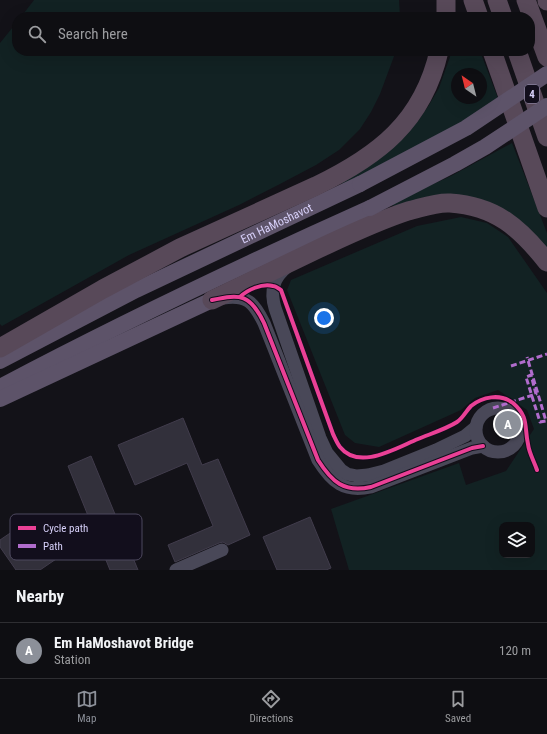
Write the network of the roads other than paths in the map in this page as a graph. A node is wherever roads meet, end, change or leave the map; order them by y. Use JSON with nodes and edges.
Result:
{"nodes":[{"id":1,"x":446,"y":0,"type":"edge"},
{"id":2,"x":472,"y":0,"type":"edge"},
{"id":3,"x":497,"y":0,"type":"edge"},
{"id":4,"x":526,"y":0,"type":"edge"},
{"id":5,"x":446,"y":12,"type":"edge"},
{"id":6,"x":477,"y":12,"type":"edge"},
{"id":7,"x":501,"y":12,"type":"edge"},
{"id":8,"x":530,"y":12,"type":"edge"},
{"id":9,"x":535,"y":24,"type":"edge"},
{"id":10,"x":438,"y":56,"type":"edge"},
{"id":11,"x":494,"y":56,"type":"edge"},
{"id":12,"x":519,"y":56,"type":"edge"},
{"id":13,"x":547,"y":57,"type":"edge"},
{"id":14,"x":547,"y":74,"type":"edge"},
{"id":15,"x":547,"y":106,"type":"edge"},
{"id":16,"x":547,"y":138,"type":"edge"},
{"id":17,"x":547,"y":208,"type":"edge"},
{"id":18,"x":297,"y":259,"type":"junction"},
{"id":19,"x":547,"y":262,"type":"edge"},
{"id":20,"x":212,"y":300,"type":"junction"},
{"id":21,"x":0,"y":348,"type":"edge"},
{"id":22,"x":0,"y":361,"type":"edge"},
{"id":23,"x":0,"y":387,"type":"edge"},
{"id":24,"x":0,"y":399,"type":"edge"},
{"id":25,"x":476,"y":428,"type":"junction"},
{"id":26,"x":484,"y":446,"type":"junction"},
{"id":27,"x":222,"y":550,"type":"dead end"},
{"id":28,"x":176,"y":570,"type":"edge"}],
"edges":[{"from":1,"to":5,"type":"highway"},
{"from":2,"to":6,"type":"highway"},
{"from":3,"to":7,"type":"highway"},
{"from":4,"to":8,"type":"highway"},
{"from":9,"to":13,"type":"highway"},
{"from":10,"to":21,"type":"highway"},
{"from":11,"to":17,"type":"highway"},
{"from":12,"to":16,"type":"highway","number":"4"},
{"from":14,"to":22,"type":"main road","name":"Em HaMoshavot","bridge":true},
{"from":15,"to":23,"type":"main road","name":"Em HaMoshavot","bridge":true},
{"from":18,"to":19,"type":"highway"},
{"from":18,"to":20,"type":"highway"},
{"from":18,"to":25,"type":"street"},
{"from":20,"to":24,"type":"main road"},
{"from":20,"to":26,"type":"street"},
{"from":25,"to":26,"type":"street"},
{"from":25,"to":26,"type":"street"},
{"from":27,"to":28,"type":"street"}]}
